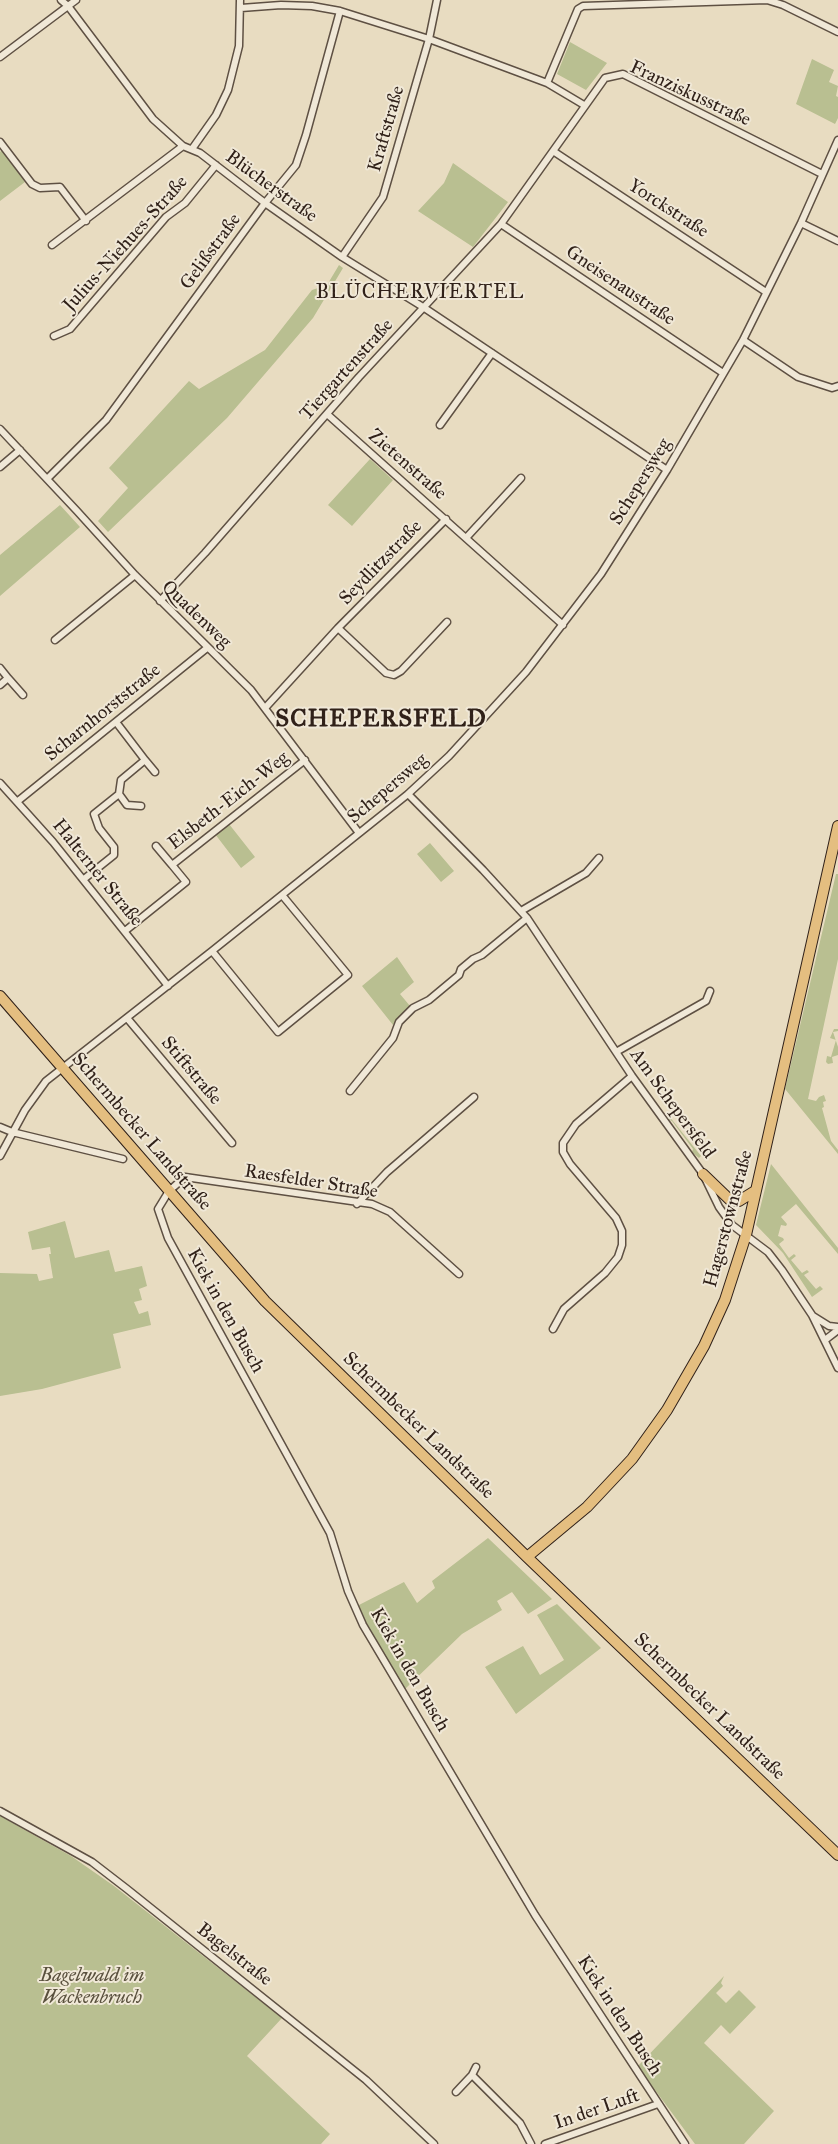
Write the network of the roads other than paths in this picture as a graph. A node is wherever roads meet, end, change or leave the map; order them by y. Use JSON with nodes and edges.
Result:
{"nodes":[{"id":1,"x":61,"y":0,"type":"edge"},
{"id":2,"x":76,"y":0,"type":"edge"},
{"id":3,"x":240,"y":0,"type":"edge"},
{"id":4,"x":438,"y":0,"type":"edge"},
{"id":5,"x":68,"y":6,"type":"junction"},
{"id":6,"x":241,"y":8,"type":"junction"},
{"id":7,"x":340,"y":11,"type":"junction"},
{"id":8,"x":838,"y":32,"type":"edge"},
{"id":9,"x":429,"y":39,"type":"junction"},
{"id":10,"x":0,"y":57,"type":"edge"},
{"id":11,"x":547,"y":83,"type":"junction"},
{"id":12,"x":584,"y":105,"type":"junction"},
{"id":13,"x":838,"y":140,"type":"edge"},
{"id":14,"x":0,"y":142,"type":"edge"},
{"id":15,"x":184,"y":146,"type":"junction"},
{"id":16,"x":192,"y":149,"type":"junction"},
{"id":17,"x":553,"y":151,"type":"junction"},
{"id":18,"x":216,"y":165,"type":"junction"},
{"id":19,"x":822,"y":174,"type":"junction"},
{"id":20,"x":265,"y":203,"type":"junction"},
{"id":21,"x":86,"y":221,"type":"junction"},
{"id":22,"x":801,"y":223,"type":"junction"},
{"id":23,"x":501,"y":224,"type":"junction"},
{"id":24,"x":838,"y":241,"type":"edge"},
{"id":25,"x":52,"y":246,"type":"dead end"},
{"id":26,"x":342,"y":256,"type":"junction"},
{"id":27,"x":766,"y":292,"type":"junction"},
{"id":28,"x":423,"y":308,"type":"junction"},
{"id":29,"x":54,"y":336,"type":"dead end"},
{"id":30,"x":743,"y":340,"type":"junction"},
{"id":31,"x":492,"y":353,"type":"junction"},
{"id":32,"x":723,"y":373,"type":"junction"},
{"id":33,"x":838,"y":386,"type":"edge"},
{"id":34,"x":327,"y":414,"type":"junction"},
{"id":35,"x":440,"y":426,"type":"dead end"},
{"id":36,"x":0,"y":429,"type":"edge"},
{"id":37,"x":20,"y":450,"type":"junction"},
{"id":38,"x":0,"y":467,"type":"edge"},
{"id":39,"x":667,"y":470,"type":"junction"},
{"id":40,"x":47,"y":478,"type":"junction"},
{"id":41,"x":521,"y":478,"type":"dead end"},
{"id":42,"x":446,"y":519,"type":"junction"},
{"id":43,"x":466,"y":538,"type":"junction"},
{"id":44,"x":135,"y":575,"type":"junction"},
{"id":45,"x":160,"y":601,"type":"junction"},
{"id":46,"x":447,"y":622,"type":"dead end"},
{"id":47,"x":563,"y":625,"type":"junction"},
{"id":48,"x":338,"y":628,"type":"junction"},
{"id":49,"x":55,"y":640,"type":"dead end"},
{"id":50,"x":207,"y":648,"type":"junction"},
{"id":51,"x":0,"y":668,"type":"edge"},
{"id":52,"x":8,"y":678,"type":"junction"},
{"id":53,"x":0,"y":685,"type":"edge"},
{"id":54,"x":23,"y":695,"type":"dead end"},
{"id":55,"x":266,"y":707,"type":"junction"},
{"id":56,"x":116,"y":722,"type":"junction"},
{"id":57,"x":145,"y":760,"type":"junction"},
{"id":58,"x":305,"y":760,"type":"junction"},
{"id":59,"x":155,"y":772,"type":"dead end"},
{"id":60,"x":0,"y":783,"type":"edge"},
{"id":61,"x":119,"y":794,"type":"junction"},
{"id":62,"x":408,"y":794,"type":"junction"},
{"id":63,"x":18,"y":801,"type":"junction"},
{"id":64,"x":141,"y":806,"type":"dead end"},
{"id":65,"x":838,"y":826,"type":"edge"},
{"id":66,"x":358,"y":833,"type":"junction"},
{"id":67,"x":156,"y":846,"type":"dead end"},
{"id":68,"x":599,"y":858,"type":"dead end"},
{"id":69,"x":172,"y":865,"type":"junction"},
{"id":70,"x":84,"y":879,"type":"junction"},
{"id":71,"x":282,"y":895,"type":"junction"},
{"id":72,"x":521,"y":911,"type":"junction"},
{"id":73,"x":527,"y":918,"type":"junction"},
{"id":74,"x":125,"y":931,"type":"junction"},
{"id":75,"x":212,"y":951,"type":"junction"},
{"id":76,"x":168,"y":986,"type":"junction"},
{"id":77,"x":710,"y":991,"type":"dead end"},
{"id":78,"x":0,"y":996,"type":"edge"},
{"id":79,"x":127,"y":1018,"type":"junction"},
{"id":80,"x":616,"y":1052,"type":"junction"},
{"id":81,"x":61,"y":1068,"type":"junction"},
{"id":82,"x":632,"y":1076,"type":"junction"},
{"id":83,"x":350,"y":1091,"type":"dead end"},
{"id":84,"x":474,"y":1097,"type":"dead end"},
{"id":85,"x":0,"y":1127,"type":"edge"},
{"id":86,"x":12,"y":1132,"type":"junction"},
{"id":87,"x":232,"y":1143,"type":"dead end"},
{"id":88,"x":0,"y":1156,"type":"edge"},
{"id":89,"x":123,"y":1159,"type":"dead end"},
{"id":90,"x":703,"y":1174,"type":"junction"},
{"id":91,"x":169,"y":1191,"type":"junction"},
{"id":92,"x":754,"y":1191,"type":"junction"},
{"id":93,"x":358,"y":1204,"type":"junction"},
{"id":94,"x":746,"y":1235,"type":"junction"},
{"id":95,"x":459,"y":1274,"type":"dead end"},
{"id":96,"x":812,"y":1315,"type":"junction"},
{"id":97,"x":838,"y":1328,"type":"edge"},
{"id":98,"x":552,"y":1329,"type":"dead end"},
{"id":99,"x":826,"y":1340,"type":"junction"},
{"id":100,"x":838,"y":1368,"type":"edge"},
{"id":101,"x":526,"y":1557,"type":"junction"},
{"id":102,"x":0,"y":1811,"type":"edge"},
{"id":103,"x":838,"y":1855,"type":"edge"},
{"id":104,"x":476,"y":2068,"type":"dead end"},
{"id":105,"x":472,"y":2076,"type":"junction"},
{"id":106,"x":456,"y":2092,"type":"dead end"},
{"id":107,"x":658,"y":2104,"type":"junction"},
{"id":108,"x":434,"y":2144,"type":"edge"},
{"id":109,"x":532,"y":2144,"type":"edge"},
{"id":110,"x":545,"y":2144,"type":"edge"},
{"id":111,"x":685,"y":2144,"type":"edge"}],
"edges":[{"from":1,"to":5,"type":"street","name":"Blücherstraße"},
{"from":2,"to":5,"type":"street"},
{"from":3,"to":6,"type":"street"},
{"from":4,"to":9,"type":"street","name":"Kraftstraße"},
{"from":5,"to":10,"type":"street"},
{"from":5,"to":15,"type":"street","name":"Blücherstraße"},
{"from":6,"to":7,"type":"street"},
{"from":6,"to":16,"type":"street"},
{"from":7,"to":9,"type":"street"},
{"from":7,"to":20,"type":"street","name":"Gelißstraße"},
{"from":8,"to":11,"type":"street"},
{"from":9,"to":11,"type":"street"},
{"from":9,"to":26,"type":"street","name":"Kraftstraße"},
{"from":11,"to":12,"type":"street"},
{"from":12,"to":17,"type":"street","name":"Tiergartenstraße"},
{"from":12,"to":19,"type":"street","name":"Franziskusstraße"},
{"from":13,"to":19,"type":"street","name":"Schepersweg"},
{"from":14,"to":21,"type":"street"},
{"from":15,"to":16,"type":"street","name":"Blücherstraße"},
{"from":15,"to":21,"type":"street"},
{"from":16,"to":18,"type":"street","name":"Blücherstraße"},
{"from":17,"to":23,"type":"street","name":"Tiergartenstraße"},
{"from":17,"to":27,"type":"street","name":"Yorckstraße"},
{"from":18,"to":20,"type":"street","name":"Blücherstraße"},
{"from":18,"to":29,"type":"street","name":"Julius-Niehues-Straße"},
{"from":19,"to":22,"type":"street","name":"Schepersweg"},
{"from":20,"to":26,"type":"street","name":"Blücherstraße"},
{"from":20,"to":40,"type":"street","name":"Gelißstraße"},
{"from":21,"to":25,"type":"street"},
{"from":22,"to":24,"type":"street"},
{"from":22,"to":27,"type":"street","name":"Schepersweg"},
{"from":23,"to":28,"type":"street","name":"Tiergartenstraße"},
{"from":23,"to":32,"type":"street","name":"Gneisenaustraße"},
{"from":26,"to":28,"type":"street","name":"Blücherstraße"},
{"from":27,"to":30,"type":"street","name":"Schepersweg"},
{"from":28,"to":31,"type":"street","name":"Blücherstraße"},
{"from":28,"to":34,"type":"street","name":"Tiergartenstraße"},
{"from":30,"to":32,"type":"street","name":"Schepersweg"},
{"from":30,"to":33,"type":"street"},
{"from":31,"to":35,"type":"street"},
{"from":31,"to":39,"type":"street","name":"Blücherstraße"},
{"from":32,"to":39,"type":"street","name":"Schepersweg"},
{"from":34,"to":42,"type":"street","name":"Zietenstraße"},
{"from":34,"to":45,"type":"street","name":"Tiergartenstraße"},
{"from":36,"to":37,"type":"street","name":"Quadenweg"},
{"from":37,"to":38,"type":"street"},
{"from":37,"to":40,"type":"street","name":"Quadenweg"},
{"from":39,"to":47,"type":"street","name":"Schepersweg"},
{"from":40,"to":44,"type":"street","name":"Quadenweg"},
{"from":41,"to":43,"type":"street"},
{"from":42,"to":43,"type":"street","name":"Zietenstraße"},
{"from":42,"to":48,"type":"street","name":"Seydlitzstraße"},
{"from":43,"to":47,"type":"street","name":"Zietenstraße"},
{"from":44,"to":45,"type":"street","name":"Quadenweg"},
{"from":44,"to":49,"type":"street"},
{"from":45,"to":50,"type":"street","name":"Quadenweg"},
{"from":46,"to":48,"type":"street","name":"Seydlitzstraße"},
{"from":47,"to":62,"type":"street","name":"Schepersweg"},
{"from":48,"to":55,"type":"street","name":"Seydlitzstraße"},
{"from":50,"to":55,"type":"street","name":"Quadenweg"},
{"from":50,"to":56,"type":"street","name":"Scharnhorststraße"},
{"from":51,"to":52,"type":"street"},
{"from":52,"to":53,"type":"street"},
{"from":52,"to":54,"type":"street"},
{"from":55,"to":58,"type":"street","name":"Quadenweg"},
{"from":56,"to":57,"type":"street"},
{"from":56,"to":63,"type":"street","name":"Scharnhorststraße"},
{"from":57,"to":59,"type":"street"},
{"from":57,"to":61,"type":"street"},
{"from":58,"to":66,"type":"street","name":"Quadenweg"},
{"from":58,"to":69,"type":"street","name":"Elsbeth-Eich-Weg"},
{"from":60,"to":63,"type":"street","name":"Halterner Straße"},
{"from":61,"to":64,"type":"street"},
{"from":61,"to":70,"type":"street"},
{"from":62,"to":66,"type":"street","name":"Schepersweg"},
{"from":62,"to":72,"type":"street","name":"Am Schepersfeld"},
{"from":63,"to":70,"type":"street","name":"Halterner Straße"},
{"from":65,"to":92,"type":"main road","name":"Hagerstownstraße"},
{"from":66,"to":71,"type":"street","name":"Schepersweg"},
{"from":67,"to":69,"type":"street","name":"Elsbeth-Eich-Weg"},
{"from":68,"to":72,"type":"street"},
{"from":69,"to":74,"type":"street","name":"Elsbeth-Eich-Weg"},
{"from":70,"to":74,"type":"street","name":"Halterner Straße"},
{"from":71,"to":75,"type":"street","name":"Schepersweg"},
{"from":71,"to":75,"type":"street"},
{"from":72,"to":73,"type":"street","name":"Am Schepersfeld"},
{"from":73,"to":80,"type":"street","name":"Am Schepersfeld"},
{"from":73,"to":83,"type":"street"},
{"from":74,"to":76,"type":"street","name":"Halterner Straße"},
{"from":75,"to":76,"type":"street","name":"Schepersweg"},
{"from":76,"to":79,"type":"street","name":"Schepersweg"},
{"from":77,"to":80,"type":"street","name":"Am Schepersfeld"},
{"from":78,"to":81,"type":"main road","name":"Schermbecker Landstraße"},
{"from":79,"to":81,"type":"street","name":"Schepersweg"},
{"from":79,"to":87,"type":"street","name":"Stiftstraße"},
{"from":80,"to":82,"type":"street","name":"Am Schepersfeld"},
{"from":81,"to":86,"type":"street","name":"Schepersweg"},
{"from":81,"to":91,"type":"main road","name":"Schermbecker Landstraße"},
{"from":82,"to":90,"type":"street","name":"Am Schepersfeld"},
{"from":82,"to":98,"type":"street"},
{"from":84,"to":93,"type":"street"},
{"from":85,"to":86,"type":"street"},
{"from":86,"to":88,"type":"street","name":"Schepersweg"},
{"from":86,"to":89,"type":"street"},
{"from":90,"to":92,"type":"main road"},
{"from":90,"to":94,"type":"street","name":"Am Schepersfeld"},
{"from":91,"to":93,"type":"street","name":"Raesfelder Straße"},
{"from":91,"to":101,"type":"main road","name":"Schermbecker Landstraße"},
{"from":91,"to":107,"type":"street","name":"Kiek in den Busch"},
{"from":92,"to":94,"type":"main road","name":"Hagerstownstraße"},
{"from":93,"to":95,"type":"street","name":"Raesfelder Straße"},
{"from":94,"to":96,"type":"street","name":"Am Schepersfeld"},
{"from":94,"to":101,"type":"main road","name":"Hagerstownstraße"},
{"from":96,"to":97,"type":"street"},
{"from":96,"to":99,"type":"street","name":"Am Schepersfeld"},
{"from":97,"to":99,"type":"street"},
{"from":99,"to":100,"type":"street","name":"Am Schepersfeld"},
{"from":101,"to":103,"type":"main road","name":"Schermbecker Landstraße"},
{"from":102,"to":108,"type":"street","name":"Bagelstraße"},
{"from":104,"to":105,"type":"street"},
{"from":105,"to":106,"type":"street"},
{"from":105,"to":109,"type":"street"},
{"from":107,"to":110,"type":"street","name":"In der Luft"},
{"from":107,"to":111,"type":"street","name":"Kiek in den Busch"}]}
